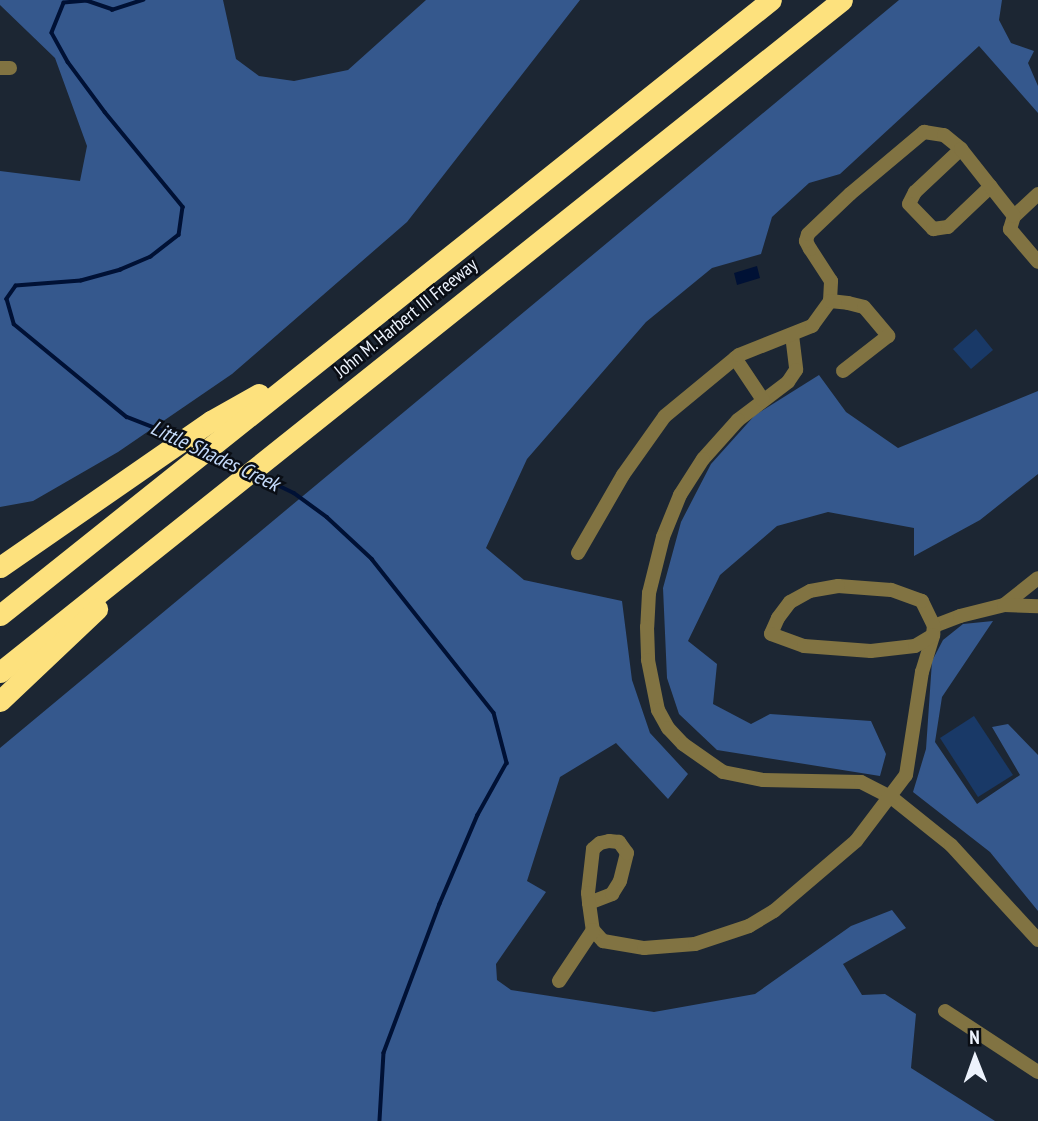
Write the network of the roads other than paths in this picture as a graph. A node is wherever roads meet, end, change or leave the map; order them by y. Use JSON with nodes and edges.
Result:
{"nodes":[{"id":1,"x":771,"y":0,"type":"edge"},
{"id":2,"x":842,"y":0,"type":"edge"},
{"id":3,"x":961,"y":149,"type":"junction"},
{"id":4,"x":991,"y":186,"type":"junction"},
{"id":5,"x":1038,"y":194,"type":"edge"},
{"id":6,"x":1014,"y":216,"type":"junction"},
{"id":7,"x":1038,"y":262,"type":"edge"},
{"id":8,"x":830,"y":301,"type":"junction"},
{"id":9,"x":792,"y":335,"type":"junction"},
{"id":10,"x":735,"y":358,"type":"junction"},
{"id":11,"x":315,"y":362,"type":"junction"},
{"id":12,"x":843,"y":372,"type":"dead end"},
{"id":13,"x":763,"y":400,"type":"junction"},
{"id":14,"x":185,"y":525,"type":"junction"},
{"id":15,"x":578,"y":553,"type":"dead end"},
{"id":16,"x":0,"y":567,"type":"edge"},
{"id":17,"x":1038,"y":578,"type":"edge"},
{"id":18,"x":1004,"y":605,"type":"junction"},
{"id":19,"x":1038,"y":606,"type":"edge"},
{"id":20,"x":0,"y":615,"type":"edge"},
{"id":21,"x":934,"y":631,"type":"junction"},
{"id":22,"x":0,"y":672,"type":"edge"},
{"id":23,"x":0,"y":701,"type":"edge"},
{"id":24,"x":891,"y":797,"type":"junction"},
{"id":25,"x":589,"y":903,"type":"dead end"},
{"id":26,"x":593,"y":930,"type":"junction"},
{"id":27,"x":1038,"y":940,"type":"edge"},
{"id":28,"x":559,"y":981,"type":"dead end"},
{"id":29,"x":945,"y":1011,"type":"dead end"},
{"id":30,"x":1038,"y":1072,"type":"edge"}],
"edges":[{"from":1,"to":11,"type":"highway","name":"John M. Harbert III Freeway"},
{"from":2,"to":14,"type":"highway","name":"John M. Harbert III Freeway"},
{"from":3,"to":4,"type":"street"},
{"from":3,"to":4,"type":"street"},
{"from":3,"to":8,"type":"street"},
{"from":4,"to":6,"type":"street"},
{"from":5,"to":6,"type":"street"},
{"from":6,"to":7,"type":"street"},
{"from":8,"to":9,"type":"street"},
{"from":8,"to":12,"type":"street"},
{"from":9,"to":10,"type":"street"},
{"from":9,"to":13,"type":"street"},
{"from":10,"to":13,"type":"street"},
{"from":10,"to":15,"type":"street"},
{"from":11,"to":16,"type":"highway"},
{"from":11,"to":20,"type":"highway","name":"John M. Harbert III Freeway"},
{"from":13,"to":24,"type":"street"},
{"from":14,"to":22,"type":"highway","name":"John M. Harbert III Freeway"},
{"from":14,"to":23,"type":"highway"},
{"from":17,"to":18,"type":"street"},
{"from":18,"to":19,"type":"street"},
{"from":18,"to":21,"type":"street"},
{"from":21,"to":21,"type":"street"},
{"from":21,"to":24,"type":"street"},
{"from":24,"to":26,"type":"street"},
{"from":24,"to":27,"type":"street"},
{"from":25,"to":26,"type":"street"},
{"from":26,"to":28,"type":"street"},
{"from":29,"to":30,"type":"street"}]}
